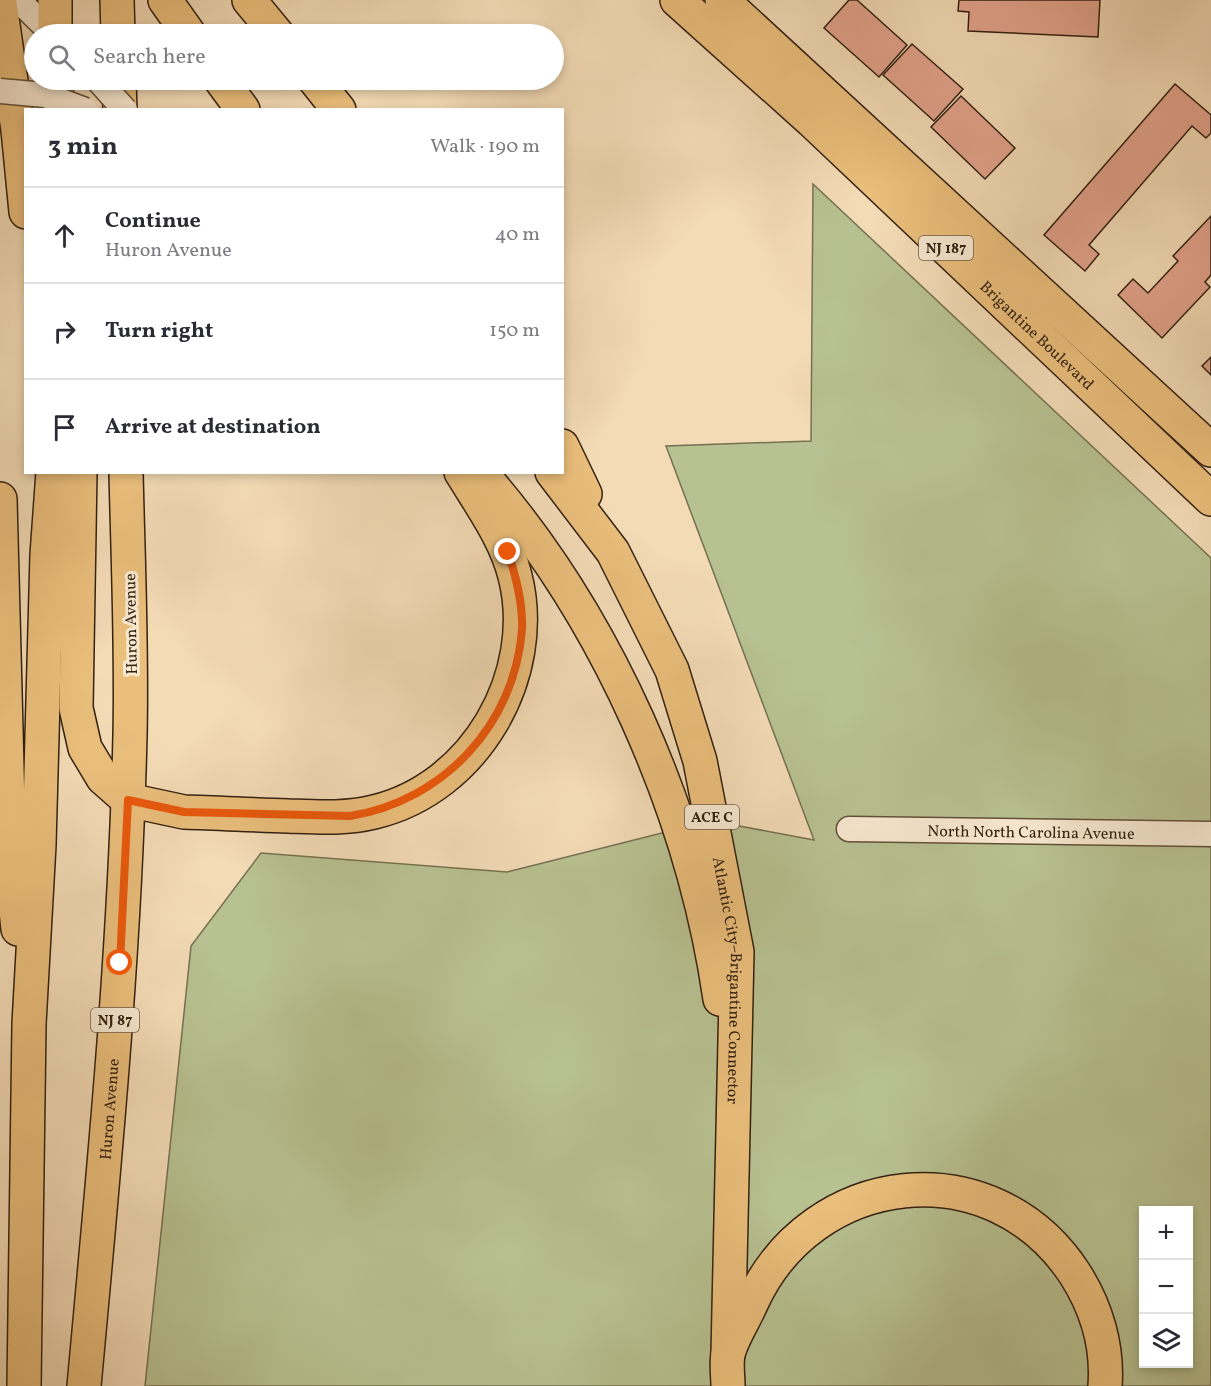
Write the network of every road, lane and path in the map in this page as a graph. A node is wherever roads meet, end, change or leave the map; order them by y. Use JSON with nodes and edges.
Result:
{"nodes":[{"id":1,"x":18,"y":0,"type":"edge"},
{"id":2,"x":55,"y":0,"type":"edge"},
{"id":3,"x":117,"y":0,"type":"edge"},
{"id":4,"x":165,"y":0,"type":"edge"},
{"id":5,"x":249,"y":0,"type":"edge"},
{"id":6,"x":677,"y":0,"type":"edge"},
{"id":7,"x":722,"y":0,"type":"edge"},
{"id":8,"x":0,"y":4,"type":"edge"},
{"id":9,"x":43,"y":24,"type":"edge"},
{"id":10,"x":54,"y":24,"type":"edge"},
{"id":11,"x":118,"y":24,"type":"edge"},
{"id":12,"x":182,"y":24,"type":"edge"},
{"id":13,"x":269,"y":24,"type":"edge"},
{"id":14,"x":56,"y":90,"type":"edge"},
{"id":15,"x":107,"y":90,"type":"edge"},
{"id":16,"x":119,"y":90,"type":"edge"},
{"id":17,"x":228,"y":90,"type":"edge"},
{"id":18,"x":323,"y":90,"type":"edge"},
{"id":19,"x":0,"y":91,"type":"edge"},
{"id":20,"x":57,"y":108,"type":"edge"},
{"id":21,"x":80,"y":108,"type":"edge"},
{"id":22,"x":120,"y":108,"type":"edge"},
{"id":23,"x":123,"y":108,"type":"edge"},
{"id":24,"x":242,"y":108,"type":"edge"},
{"id":25,"x":337,"y":108,"type":"edge"},
{"id":26,"x":24,"y":192,"type":"edge"},
{"id":27,"x":564,"y":450,"type":"edge"},
{"id":28,"x":1211,"y":450,"type":"edge"},
{"id":29,"x":40,"y":474,"type":"edge"},
{"id":30,"x":53,"y":474,"type":"edge"},
{"id":31,"x":80,"y":474,"type":"edge"},
{"id":32,"x":126,"y":474,"type":"edge"},
{"id":33,"x":462,"y":474,"type":"edge"},
{"id":34,"x":482,"y":474,"type":"edge"},
{"id":35,"x":554,"y":474,"type":"edge"},
{"id":36,"x":0,"y":499,"type":"edge"},
{"id":37,"x":1211,"y":499,"type":"edge"},
{"id":38,"x":613,"y":552,"type":"junction"},
{"id":39,"x":47,"y":555,"type":"junction"},
{"id":40,"x":128,"y":800,"type":"junction"},
{"id":41,"x":849,"y":829,"type":"dead end"},
{"id":42,"x":1211,"y":834,"type":"edge"},
{"id":43,"x":29,"y":1024,"type":"junction"},
{"id":44,"x":734,"y":1099,"type":"junction"},
{"id":45,"x":728,"y":1370,"type":"edge"},
{"id":46,"x":24,"y":1386,"type":"edge"},
{"id":47,"x":84,"y":1386,"type":"edge"},
{"id":48,"x":1105,"y":1386,"type":"edge"}],
"edges":[{"from":1,"to":9,"type":"street"},
{"from":2,"to":10,"type":"main road"},
{"from":3,"to":11,"type":"main road"},
{"from":4,"to":12,"type":"main road"},
{"from":5,"to":13,"type":"main road"},
{"from":6,"to":37,"type":"main road","name":"Brigantine Boulevard","number":"NJ 187"},
{"from":7,"to":28,"type":"main road","name":"Brigantine Boulevard","number":"NJ 187"},
{"from":8,"to":26,"type":"main road"},
{"from":14,"to":20,"type":"main road"},
{"from":15,"to":23,"type":"street","bridge":true},
{"from":16,"to":22,"type":"main road"},
{"from":17,"to":24,"type":"main road"},
{"from":18,"to":25,"type":"main road"},
{"from":19,"to":21,"type":"street","bridge":true},
{"from":27,"to":38,"type":"main road"},
{"from":29,"to":39,"type":"main road"},
{"from":30,"to":39,"type":"main road"},
{"from":31,"to":40,"type":"main road"},
{"from":32,"to":40,"type":"main road","name":"Huron Avenue","number":"NJ 87"},
{"from":33,"to":40,"type":"main road"},
{"from":34,"to":44,"type":"main road"},
{"from":35,"to":38,"type":"main road","name":"Atlantic City–Brigantine Connector","number":"ACE C"},
{"from":36,"to":43,"type":"main road"},
{"from":38,"to":44,"type":"main road","name":"Atlantic City–Brigantine Connector","number":"ACE C"},
{"from":39,"to":43,"type":"main road"},
{"from":40,"to":47,"type":"main road","name":"Huron Avenue","number":"NJ 87"},
{"from":41,"to":42,"type":"street","name":"North North Carolina Avenue"},
{"from":43,"to":46,"type":"main road"},
{"from":44,"to":45,"type":"main road","name":"Atlantic City–Brigantine Connector","number":"ACE C"},
{"from":45,"to":48,"type":"main road"}]}
